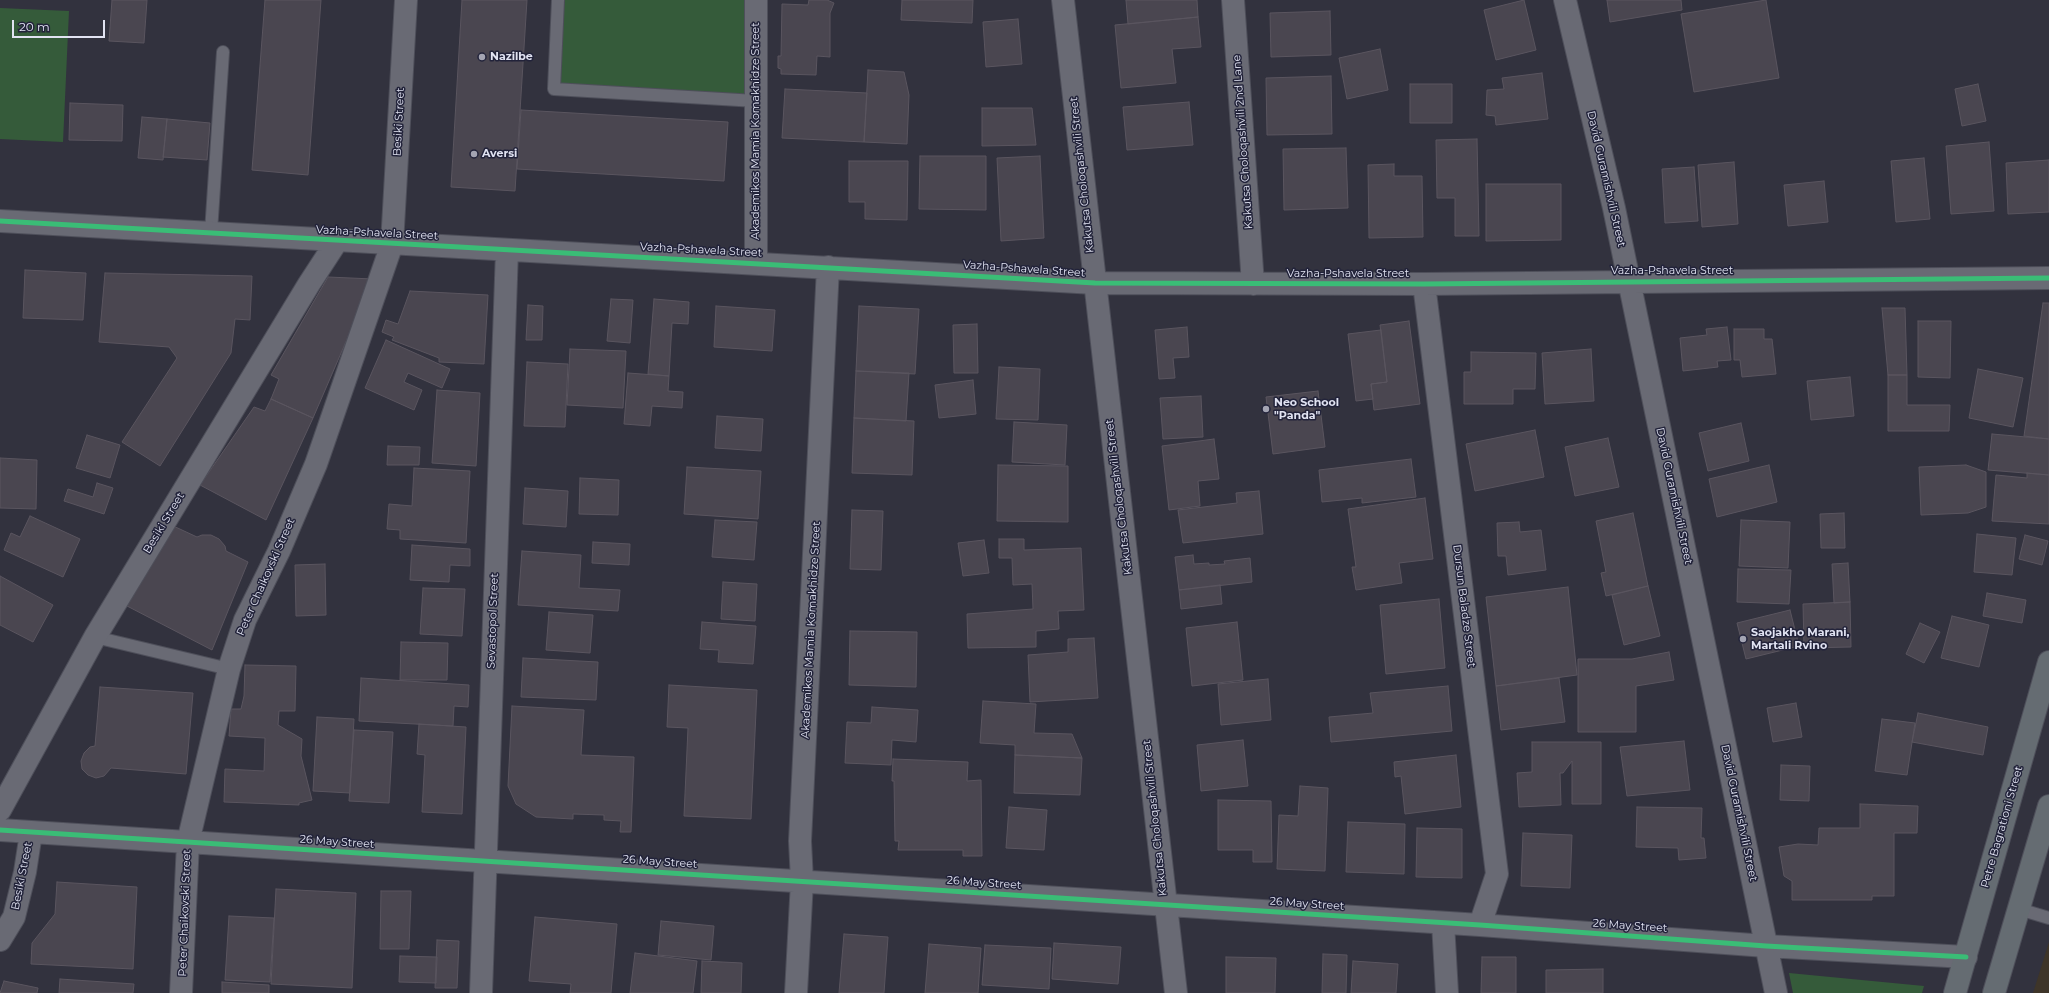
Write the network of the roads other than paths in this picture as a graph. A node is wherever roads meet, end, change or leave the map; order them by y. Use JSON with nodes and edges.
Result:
{"nodes":[{"id":1,"x":406,"y":0,"type":"edge"},
{"id":2,"x":558,"y":0,"type":"edge"},
{"id":3,"x":756,"y":0,"type":"edge"},
{"id":4,"x":1063,"y":0,"type":"edge"},
{"id":5,"x":1233,"y":0,"type":"edge"},
{"id":6,"x":1565,"y":0,"type":"edge"},
{"id":7,"x":223,"y":52,"type":"dead end"},
{"id":8,"x":756,"y":101,"type":"junction"},
{"id":9,"x":0,"y":221,"type":"edge"},
{"id":10,"x":211,"y":232,"type":"junction"},
{"id":11,"x":337,"y":241,"type":"junction"},
{"id":12,"x":392,"y":244,"type":"junction"},
{"id":13,"x":507,"y":250,"type":"junction"},
{"id":14,"x":756,"y":263,"type":"junction"},
{"id":15,"x":828,"y":267,"type":"junction"},
{"id":16,"x":2049,"y":278,"type":"edge"},
{"id":17,"x":1629,"y":281,"type":"junction"},
{"id":18,"x":1095,"y":284,"type":"junction"},
{"id":19,"x":1253,"y":284,"type":"junction"},
{"id":20,"x":1424,"y":284,"type":"junction"},
{"id":21,"x":95,"y":637,"type":"junction"},
{"id":22,"x":2049,"y":662,"type":"edge"},
{"id":23,"x":229,"y":669,"type":"junction"},
{"id":24,"x":2049,"y":806,"type":"edge"},
{"id":25,"x":0,"y":810,"type":"edge"},
{"id":26,"x":0,"y":830,"type":"edge"},
{"id":27,"x":30,"y":833,"type":"junction"},
{"id":28,"x":188,"y":842,"type":"junction"},
{"id":29,"x":484,"y":861,"type":"junction"},
{"id":30,"x":802,"y":881,"type":"junction"},
{"id":31,"x":1165,"y":905,"type":"junction"},
{"id":32,"x":2019,"y":909,"type":"junction"},
{"id":33,"x":2049,"y":918,"type":"edge"},
{"id":34,"x":1443,"y":923,"type":"junction"},
{"id":35,"x":1480,"y":925,"type":"junction"},
{"id":36,"x":0,"y":940,"type":"edge"},
{"id":37,"x":1766,"y":946,"type":"junction"},
{"id":38,"x":1966,"y":957,"type":"junction"},
{"id":39,"x":181,"y":993,"type":"edge"},
{"id":40,"x":481,"y":993,"type":"edge"},
{"id":41,"x":796,"y":993,"type":"edge"},
{"id":42,"x":1176,"y":993,"type":"edge"},
{"id":43,"x":1447,"y":993,"type":"edge"},
{"id":44,"x":1776,"y":993,"type":"edge"},
{"id":45,"x":1955,"y":993,"type":"edge"},
{"id":46,"x":1994,"y":993,"type":"edge"}],
"edges":[{"from":1,"to":12,"type":"street","name":"Besiki Street"},
{"from":2,"to":8,"type":"lane"},
{"from":3,"to":8,"type":"street","name":"Akademikos Mamia Komakhidze Street"},
{"from":4,"to":18,"type":"street","name":"Kakutsa Choloqashvili Street"},
{"from":5,"to":19,"type":"street","name":"Kakutsa Choloqashvili 2nd Lane"},
{"from":6,"to":17,"type":"street","name":"David Guramishvili Street"},
{"from":7,"to":10,"type":"lane"},
{"from":8,"to":14,"type":"street","name":"Akademikos Mamia Komakhidze Street"},
{"from":9,"to":10,"type":"street","name":"Vazha-Pshavela Street"},
{"from":10,"to":11,"type":"street","name":"Vazha-Pshavela Street"},
{"from":11,"to":12,"type":"street","name":"Vazha-Pshavela Street"},
{"from":11,"to":21,"type":"street","name":"Besiki Street"},
{"from":12,"to":13,"type":"street","name":"Vazha-Pshavela Street"},
{"from":12,"to":23,"type":"street","name":"Peter Chaikovski Street"},
{"from":13,"to":14,"type":"street","name":"Vazha-Pshavela Street"},
{"from":13,"to":29,"type":"street","name":"Sevastopol Street"},
{"from":14,"to":15,"type":"street","name":"Vazha-Pshavela Street"},
{"from":15,"to":18,"type":"street","name":"Vazha-Pshavela Street"},
{"from":15,"to":30,"type":"street","name":"Akademikos Mamia Komakhidze Street"},
{"from":16,"to":17,"type":"street","name":"Vazha-Pshavela Street"},
{"from":17,"to":20,"type":"street","name":"Vazha-Pshavela Street"},
{"from":17,"to":37,"type":"street","name":"David Guramishvili Street"},
{"from":18,"to":19,"type":"street","name":"Vazha-Pshavela Street"},
{"from":18,"to":31,"type":"street","name":"Kakutsa Choloqashvili Street"},
{"from":19,"to":20,"type":"street","name":"Vazha-Pshavela Street"},
{"from":20,"to":35,"type":"street","name":"Dursun Baladze Street"},
{"from":21,"to":23,"type":"lane"},
{"from":21,"to":25,"type":"street","name":"Besiki Street"},
{"from":22,"to":38,"type":"main road","name":"Petre Bagrationi Street"},
{"from":23,"to":28,"type":"street","name":"Peter Chaikovski Street"},
{"from":24,"to":32,"type":"main road"},
{"from":26,"to":27,"type":"street","name":"26 May Street"},
{"from":27,"to":28,"type":"street","name":"26 May Street"},
{"from":27,"to":36,"type":"street","name":"Besiki Street"},
{"from":28,"to":29,"type":"street","name":"26 May Street"},
{"from":28,"to":39,"type":"street","name":"Peter Chaikovski Street"},
{"from":29,"to":30,"type":"street","name":"26 May Street"},
{"from":29,"to":40,"type":"street","name":"Sevastopol Street"},
{"from":30,"to":31,"type":"street","name":"26 May Street"},
{"from":30,"to":41,"type":"street","name":"Akademikos Mamia Komakhidze Street"},
{"from":31,"to":34,"type":"street","name":"26 May Street"},
{"from":31,"to":42,"type":"street","name":"Kakutsa Choloqashvili Street"},
{"from":32,"to":33,"type":"lane"},
{"from":32,"to":46,"type":"main road"},
{"from":34,"to":35,"type":"street","name":"26 May Street"},
{"from":34,"to":43,"type":"street"},
{"from":35,"to":37,"type":"street","name":"26 May Street"},
{"from":37,"to":38,"type":"street","name":"26 May Street"},
{"from":37,"to":44,"type":"street","name":"David Guramishvili Street"},
{"from":38,"to":45,"type":"main road","name":"Petre Bagrationi Street"}]}
